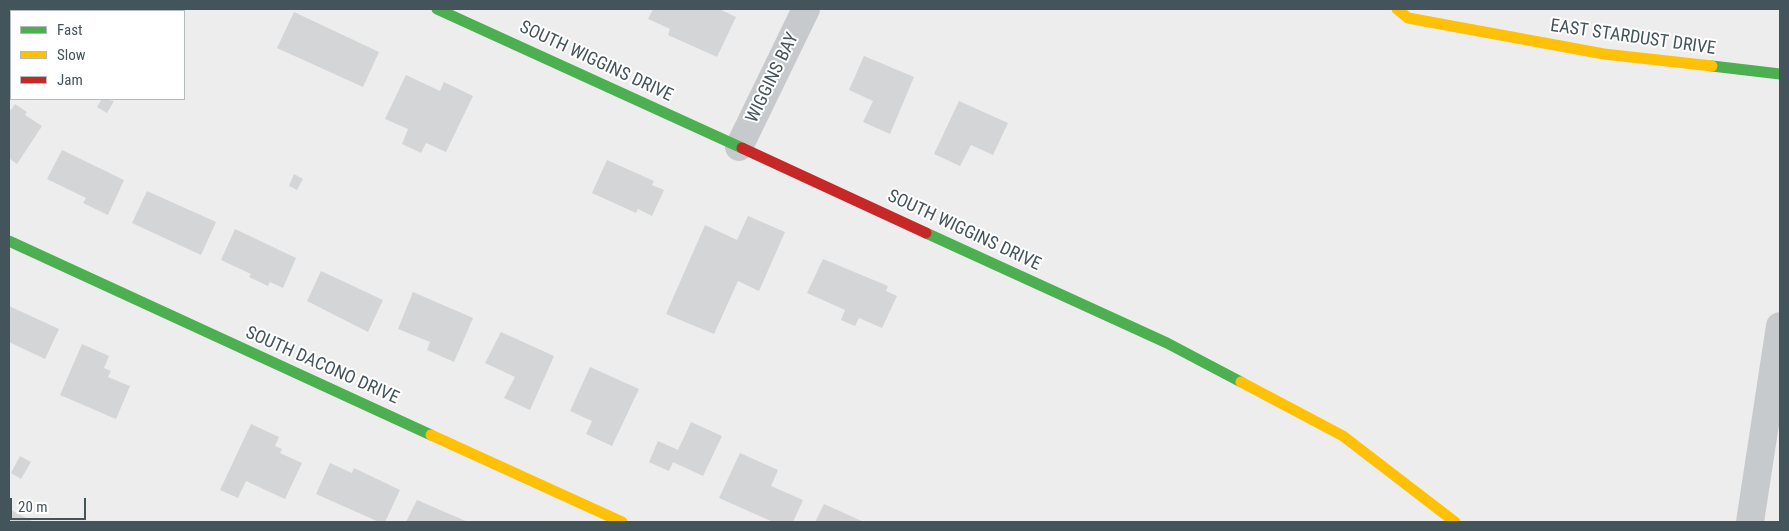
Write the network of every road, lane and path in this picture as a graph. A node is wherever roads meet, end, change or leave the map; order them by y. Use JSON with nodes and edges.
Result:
{"nodes":[{"id":1,"x":437,"y":9,"type":"edge"},
{"id":2,"x":806,"y":9,"type":"edge"},
{"id":3,"x":1397,"y":9,"type":"edge"},
{"id":4,"x":1780,"y":74,"type":"edge"},
{"id":5,"x":739,"y":147,"type":"junction"},
{"id":6,"x":9,"y":241,"type":"edge"},
{"id":7,"x":1780,"y":326,"type":"edge"},
{"id":8,"x":622,"y":522,"type":"edge"},
{"id":9,"x":1455,"y":522,"type":"edge"},
{"id":10,"x":1750,"y":522,"type":"edge"}],
"edges":[{"from":1,"to":5,"type":"street","name":"SOUTH WIGGINS DRIVE"},
{"from":2,"to":5,"type":"street","name":"WIGGINS BAY"},
{"from":3,"to":4,"type":"street","name":"EAST STARDUST DRIVE"},
{"from":5,"to":9,"type":"street","name":"SOUTH WIGGINS DRIVE"},
{"from":6,"to":8,"type":"street","name":"SOUTH DACONO DRIVE"},
{"from":7,"to":10,"type":"street"}]}
